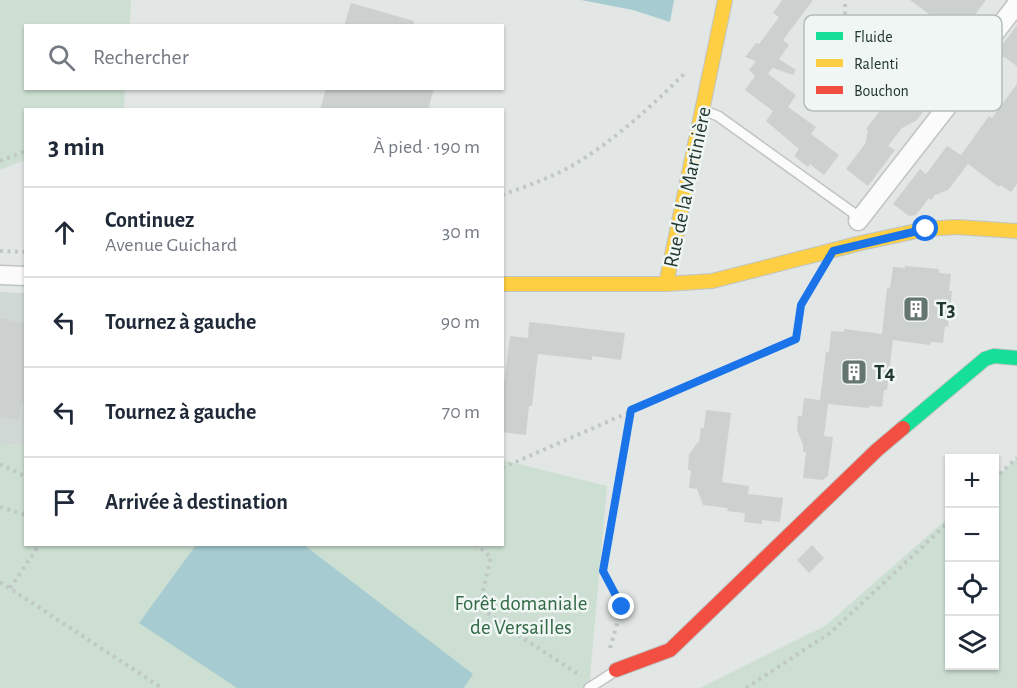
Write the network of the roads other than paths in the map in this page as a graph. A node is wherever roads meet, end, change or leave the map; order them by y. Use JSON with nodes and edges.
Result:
{"nodes":[{"id":1,"x":725,"y":0,"type":"edge"},
{"id":2,"x":1017,"y":4,"type":"edge"},
{"id":3,"x":1002,"y":23,"type":"edge"},
{"id":4,"x":702,"y":110,"type":"junction"},
{"id":5,"x":944,"y":111,"type":"edge"},
{"id":6,"x":858,"y":221,"type":"junction"},
{"id":7,"x":1012,"y":228,"type":"edge"},
{"id":8,"x":861,"y":243,"type":"junction"},
{"id":9,"x":0,"y":275,"type":"edge"},
{"id":10,"x":24,"y":276,"type":"edge"},
{"id":11,"x":504,"y":284,"type":"edge"},
{"id":12,"x":666,"y":284,"type":"junction"},
{"id":13,"x":1017,"y":358,"type":"edge"},
{"id":14,"x":616,"y":670,"type":"joint"},
{"id":15,"x":594,"y":686,"type":"edge"}],
"edges":[{"from":1,"to":4,"type":"street","name":"Rue de la Martinière"},
{"from":2,"to":3,"type":"street"},
{"from":4,"to":6,"type":"lane"},
{"from":4,"to":12,"type":"street","name":"Rue de la Martinière"},
{"from":5,"to":6,"type":"street"},
{"from":6,"to":8,"type":"lane"},
{"from":7,"to":8,"type":"street"},
{"from":8,"to":12,"type":"street"},
{"from":9,"to":10,"type":"street"},
{"from":11,"to":12,"type":"street","name":"Rue de la Martinière"},
{"from":13,"to":14,"type":"street"},
{"from":14,"to":15,"type":"lane"}]}
